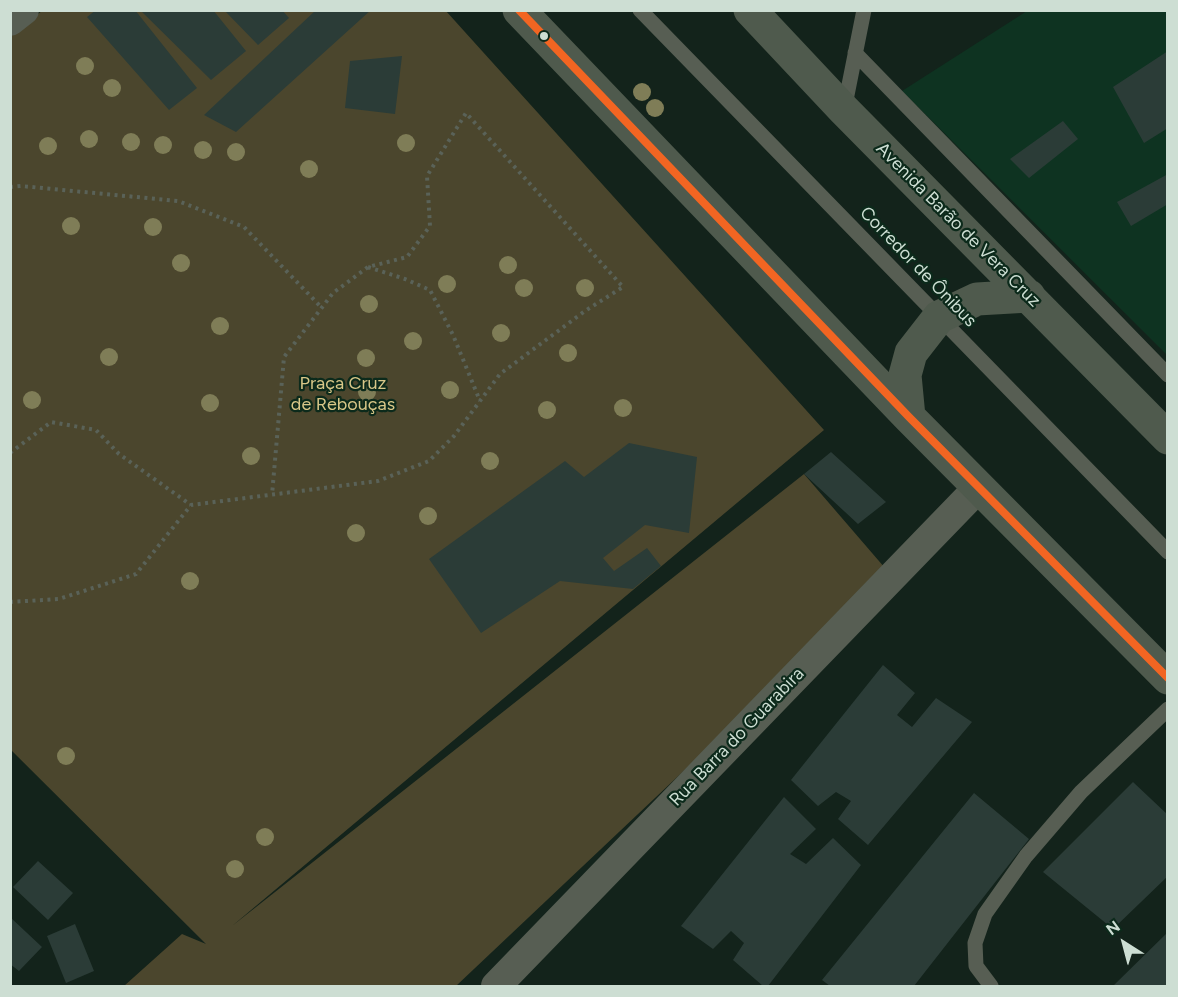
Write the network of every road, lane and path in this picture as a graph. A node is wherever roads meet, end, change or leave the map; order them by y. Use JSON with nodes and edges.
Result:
{"nodes":[{"id":1,"x":24,"y":10,"type":"edge"},
{"id":2,"x":519,"y":10,"type":"edge"},
{"id":3,"x":640,"y":10,"type":"edge"},
{"id":4,"x":750,"y":10,"type":"edge"},
{"id":5,"x":864,"y":10,"type":"edge"},
{"id":6,"x":10,"y":21,"type":"edge"},
{"id":7,"x":855,"y":53,"type":"junction"},
{"id":8,"x":844,"y":110,"type":"junction"},
{"id":9,"x":10,"y":187,"type":"edge"},
{"id":10,"x":368,"y":267,"type":"junction"},
{"id":11,"x":1029,"y":296,"type":"junction"},
{"id":12,"x":321,"y":308,"type":"junction"},
{"id":13,"x":939,"y":316,"type":"junction"},
{"id":14,"x":1167,"y":375,"type":"edge"},
{"id":15,"x":480,"y":402,"type":"junction"},
{"id":16,"x":909,"y":417,"type":"junction"},
{"id":17,"x":1167,"y":438,"type":"edge"},
{"id":18,"x":10,"y":453,"type":"edge"},
{"id":19,"x":978,"y":487,"type":"junction"},
{"id":20,"x":272,"y":495,"type":"junction"},
{"id":21,"x":191,"y":505,"type":"junction"},
{"id":22,"x":1167,"y":552,"type":"edge"},
{"id":23,"x":10,"y":602,"type":"edge"},
{"id":24,"x":1167,"y":678,"type":"edge"},
{"id":25,"x":1167,"y":709,"type":"edge"},
{"id":26,"x":496,"y":987,"type":"edge"},
{"id":27,"x":991,"y":987,"type":"edge"}],
"edges":[{"from":1,"to":6,"type":"street"},
{"from":2,"to":16,"type":"highway"},
{"from":3,"to":13,"type":"lane","name":"Corredor de Ônibus"},
{"from":4,"to":8,"type":"highway","name":"Avenida Barão de Vera Cruz"},
{"from":5,"to":7,"type":"lane"},
{"from":7,"to":8,"type":"lane"},
{"from":7,"to":14,"type":"lane"},
{"from":8,"to":11,"type":"highway","name":"Avenida Barão de Vera Cruz"},
{"from":9,"to":12,"type":"path"},
{"from":10,"to":12,"type":"path"},
{"from":10,"to":15,"type":"path"},
{"from":10,"to":15,"type":"path"},
{"from":11,"to":13,"type":"highway"},
{"from":11,"to":17,"type":"highway","name":"Avenida Barão de Vera Cruz"},
{"from":12,"to":20,"type":"path"},
{"from":13,"to":16,"type":"highway"},
{"from":13,"to":22,"type":"lane","name":"Corredor de Ônibus"},
{"from":15,"to":20,"type":"path"},
{"from":16,"to":19,"type":"highway"},
{"from":18,"to":21,"type":"path"},
{"from":19,"to":24,"type":"highway"},
{"from":19,"to":26,"type":"street","name":"Rua Barra do Guarabira"},
{"from":20,"to":21,"type":"path"},
{"from":21,"to":23,"type":"path"},
{"from":25,"to":27,"type":"lane"}]}
